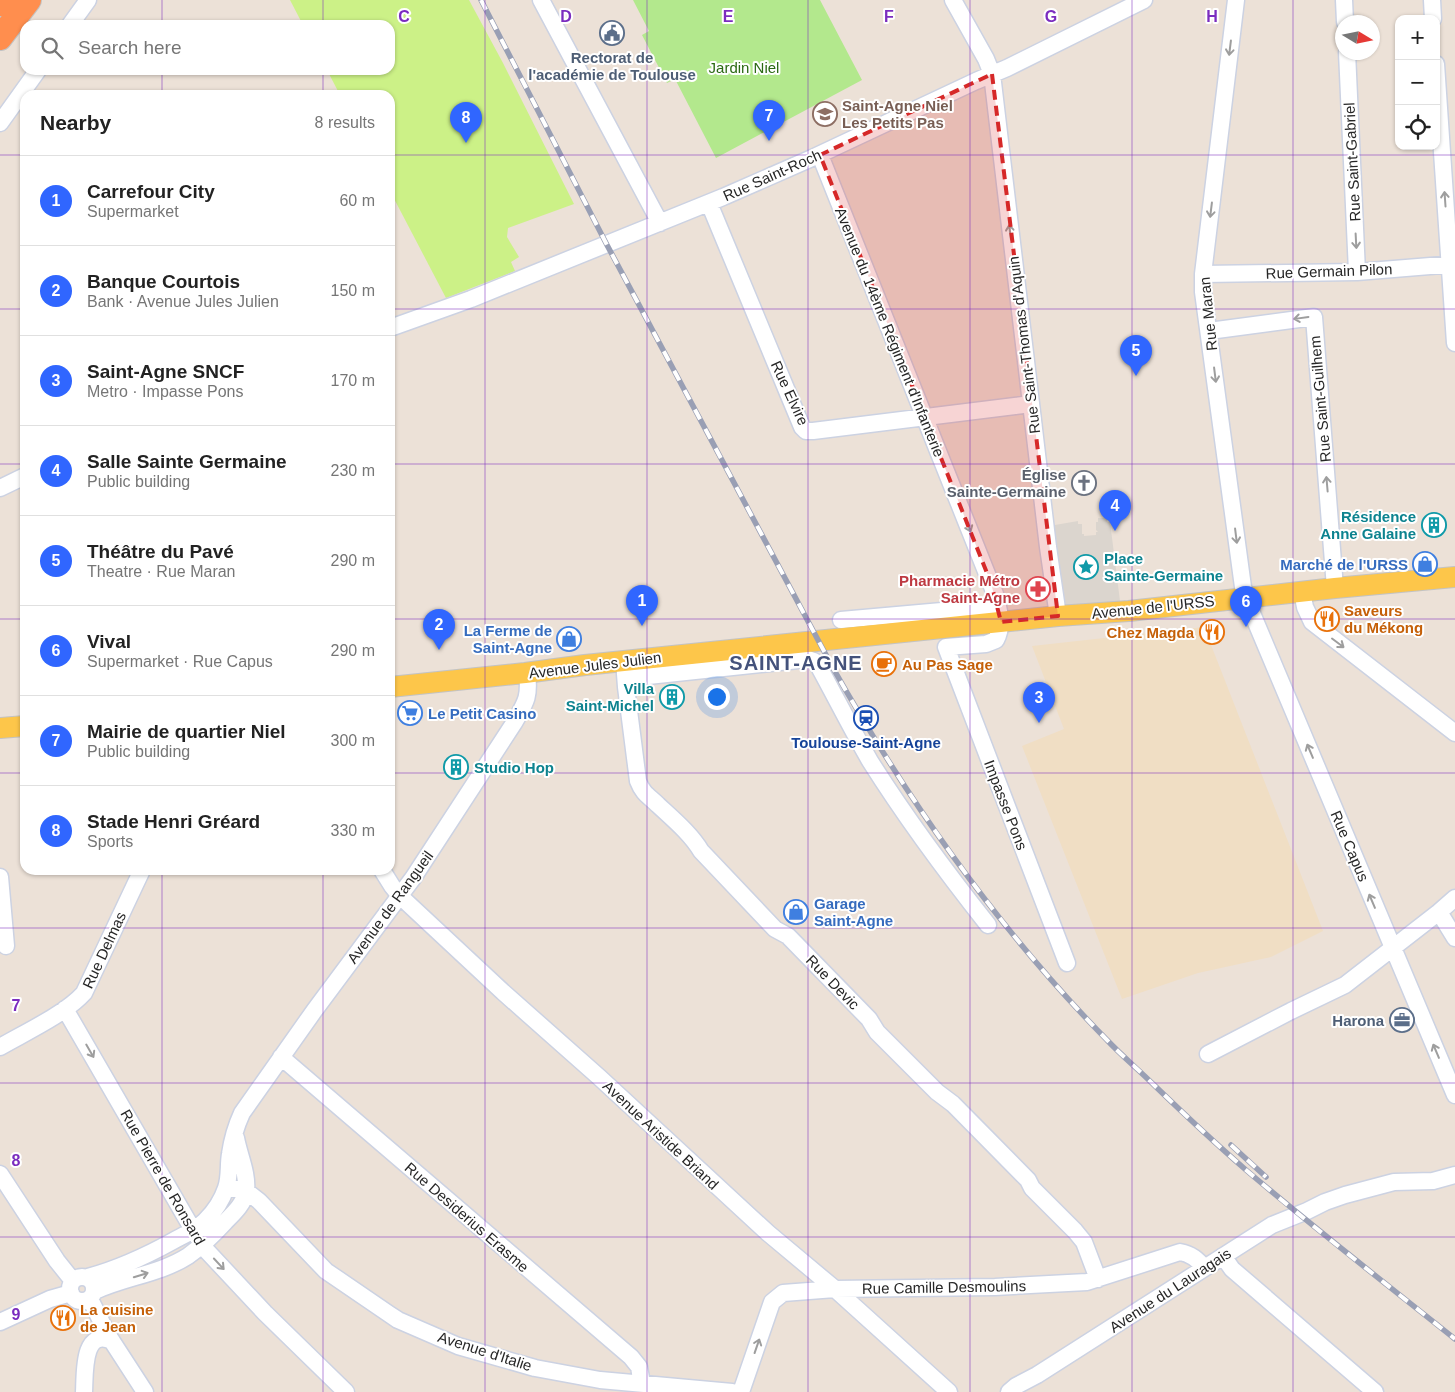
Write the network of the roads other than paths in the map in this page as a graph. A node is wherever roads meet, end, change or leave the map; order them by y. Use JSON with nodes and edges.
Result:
{"nodes":[{"id":1,"x":3,"y":0,"type":"edge"},
{"id":2,"x":29,"y":0,"type":"edge"},
{"id":3,"x":88,"y":0,"type":"edge"},
{"id":4,"x":541,"y":0,"type":"edge"},
{"id":5,"x":953,"y":0,"type":"edge"},
{"id":6,"x":1144,"y":0,"type":"edge"},
{"id":7,"x":1236,"y":0,"type":"edge"},
{"id":8,"x":1344,"y":0,"type":"edge"},
{"id":9,"x":1432,"y":0,"type":"edge"},
{"id":10,"x":0,"y":4,"type":"edge"},
{"id":11,"x":1345,"y":15,"type":"edge"},
{"id":12,"x":1433,"y":15,"type":"edge"},
{"id":13,"x":74,"y":20,"type":"edge"},
{"id":14,"x":0,"y":38,"type":"edge"},
{"id":15,"x":1347,"y":60,"type":"edge"},
{"id":16,"x":992,"y":74,"type":"junction"},
{"id":17,"x":34,"y":75,"type":"edge"},
{"id":18,"x":24,"y":90,"type":"edge"},
{"id":19,"x":20,"y":96,"type":"edge"},
{"id":20,"x":1439,"y":105,"type":"edge"},
{"id":21,"x":0,"y":124,"type":"edge"},
{"id":22,"x":820,"y":155,"type":"junction"},
{"id":23,"x":709,"y":203,"type":"junction"},
{"id":24,"x":660,"y":223,"type":"junction"},
{"id":25,"x":1452,"y":265,"type":"edge"},
{"id":26,"x":1357,"y":272,"type":"junction"},
{"id":27,"x":1203,"y":274,"type":"junction"},
{"id":28,"x":395,"y":326,"type":"edge"},
{"id":29,"x":1209,"y":331,"type":"junction"},
{"id":30,"x":1455,"y":343,"type":"edge"},
{"id":31,"x":1031,"y":404,"type":"junction"},
{"id":32,"x":926,"y":418,"type":"junction"},
{"id":33,"x":20,"y":478,"type":"edge"},
{"id":34,"x":0,"y":488,"type":"edge"},
{"id":35,"x":1455,"y":577,"type":"edge"},
{"id":36,"x":1335,"y":588,"type":"junction"},
{"id":37,"x":1302,"y":592,"type":"junction"},
{"id":38,"x":1246,"y":597,"type":"junction"},
{"id":39,"x":999,"y":614,"type":"junction"},
{"id":40,"x":1058,"y":616,"type":"junction"},
{"id":41,"x":841,"y":620,"type":"dead end"},
{"id":42,"x":800,"y":642,"type":"joint"},
{"id":43,"x":625,"y":669,"type":"junction"},
{"id":44,"x":527,"y":673,"type":"junction"},
{"id":45,"x":395,"y":686,"type":"edge"},
{"id":46,"x":20,"y":726,"type":"edge"},
{"id":47,"x":0,"y":728,"type":"edge"},
{"id":48,"x":1455,"y":733,"type":"edge"},
{"id":49,"x":140,"y":875,"type":"edge"},
{"id":50,"x":385,"y":875,"type":"edge"},
{"id":51,"x":0,"y":877,"type":"edge"},
{"id":52,"x":400,"y":896,"type":"junction"},
{"id":53,"x":1455,"y":898,"type":"edge"},
{"id":54,"x":1439,"y":912,"type":"junction"},
{"id":55,"x":988,"y":925,"type":"dead end"},
{"id":56,"x":1455,"y":938,"type":"edge"},
{"id":57,"x":6,"y":946,"type":"dead end"},
{"id":58,"x":1392,"y":948,"type":"junction"},
{"id":59,"x":1067,"y":963,"type":"dead end"},
{"id":60,"x":65,"y":1009,"type":"junction"},
{"id":61,"x":0,"y":1047,"type":"edge"},
{"id":62,"x":1208,"y":1054,"type":"dead end"},
{"id":63,"x":281,"y":1057,"type":"junction"},
{"id":64,"x":1455,"y":1095,"type":"edge"},
{"id":65,"x":235,"y":1132,"type":"junction"},
{"id":66,"x":0,"y":1174,"type":"edge"},
{"id":67,"x":1455,"y":1175,"type":"edge"},
{"id":68,"x":227,"y":1187,"type":"junction"},
{"id":69,"x":246,"y":1191,"type":"junction"},
{"id":70,"x":193,"y":1230,"type":"junction"},
{"id":71,"x":203,"y":1245,"type":"junction"},
{"id":72,"x":1223,"y":1256,"type":"junction"},
{"id":73,"x":1204,"y":1268,"type":"junction"},
{"id":74,"x":1098,"y":1279,"type":"junction"},
{"id":75,"x":835,"y":1289,"type":"junction"},
{"id":76,"x":83,"y":1290,"type":"junction"},
{"id":77,"x":0,"y":1322,"type":"edge"},
{"id":78,"x":110,"y":1338,"type":"junction"},
{"id":79,"x":1037,"y":1375,"type":"junction"},
{"id":80,"x":642,"y":1384,"type":"junction"},
{"id":81,"x":84,"y":1392,"type":"edge"},
{"id":82,"x":145,"y":1392,"type":"edge"},
{"id":83,"x":346,"y":1392,"type":"edge"},
{"id":84,"x":732,"y":1392,"type":"edge"},
{"id":85,"x":741,"y":1392,"type":"edge"},
{"id":86,"x":949,"y":1392,"type":"edge"},
{"id":87,"x":1009,"y":1392,"type":"edge"},
{"id":88,"x":1022,"y":1392,"type":"edge"},
{"id":89,"x":1375,"y":1392,"type":"edge"}],
"edges":[{"from":1,"to":10,"type":"highway"},
{"from":2,"to":14,"type":"highway"},
{"from":3,"to":13,"type":"street"},
{"from":4,"to":24,"type":"street"},
{"from":5,"to":16,"type":"street","name":"Rue Saint-Thomas d'Aquin"},
{"from":6,"to":16,"type":"street","name":"Rue Saint-Roch"},
{"from":7,"to":27,"type":"street","name":"Rue Maran","one_way":true},
{"from":8,"to":11,"type":"street"},
{"from":9,"to":12,"type":"street"},
{"from":15,"to":26,"type":"street","name":"Rue Saint-Gabriel","one_way":true},
{"from":16,"to":22,"type":"street","name":"Rue Saint-Roch"},
{"from":31,"to":16,"type":"street","name":"Rue Saint-Thomas d'Aquin","one_way":true},
{"from":17,"to":18,"type":"street"},
{"from":19,"to":21,"type":"street"},
{"from":25,"to":20,"type":"street","one_way":true},
{"from":22,"to":23,"type":"street","name":"Rue Saint-Roch"},
{"from":22,"to":32,"type":"street","name":"Avenue du 14ème Régiment d'Infanterie"},
{"from":23,"to":24,"type":"street","name":"Rue Saint-Roch"},
{"from":23,"to":32,"type":"street","name":"Rue Elvire"},
{"from":24,"to":28,"type":"street","name":"Rue Saint-Roch"},
{"from":25,"to":26,"type":"street","name":"Rue Germain Pilon"},
{"from":25,"to":30,"type":"street"},
{"from":26,"to":27,"type":"street","name":"Rue Germain Pilon"},
{"from":27,"to":29,"type":"street","name":"Rue Maran"},
{"from":36,"to":29,"type":"street","name":"Rue Saint-Guilhem","one_way":true},
{"from":29,"to":38,"type":"street","name":"Rue Maran","one_way":true},
{"from":31,"to":32,"type":"street","name":"Rue Elvire"},
{"from":31,"to":40,"type":"street","name":"Rue Saint-Thomas d'Aquin"},
{"from":32,"to":39,"type":"street","name":"Avenue du 14ème Régiment d'Infanterie","one_way":true},
{"from":33,"to":34,"type":"street"},
{"from":35,"to":36,"type":"main road","name":"Avenue de l'URSS"},
{"from":36,"to":37,"type":"main road","name":"Avenue de l'URSS"},
{"from":37,"to":38,"type":"main road","name":"Avenue de l'URSS"},
{"from":37,"to":48,"type":"street","one_way":true},
{"from":38,"to":40,"type":"main road","name":"Avenue de l'URSS"},
{"from":58,"to":38,"type":"street","name":"Rue Capus","one_way":true},
{"from":39,"to":40,"type":"main road","name":"Avenue de l'URSS"},
{"from":39,"to":41,"type":"street","name":"Avenue de l'URSS"},
{"from":39,"to":42,"type":"main road","name":"Avenue de l'URSS"},
{"from":39,"to":59,"type":"street","name":"Impasse Pons"},
{"from":42,"to":43,"type":"main road","name":"Avenue Jules Julien"},
{"from":43,"to":44,"type":"main road","name":"Avenue Jules Julien"},
{"from":43,"to":55,"type":"street","name":"Avenue Jules Julien"},
{"from":43,"to":74,"type":"street","name":"Rue Devic"},
{"from":44,"to":45,"type":"main road","name":"Avenue Jules Julien"},
{"from":44,"to":52,"type":"street","name":"Avenue de Rangueil"},
{"from":46,"to":47,"type":"main road"},
{"from":49,"to":60,"type":"street","name":"Rue Delmas"},
{"from":50,"to":52,"type":"street","name":"Avenue Aristide Briand"},
{"from":51,"to":57,"type":"street"},
{"from":52,"to":63,"type":"street","name":"Avenue de Rangueil"},
{"from":52,"to":75,"type":"street","name":"Avenue Aristide Briand"},
{"from":53,"to":54,"type":"street"},
{"from":54,"to":56,"type":"street"},
{"from":54,"to":58,"type":"street"},
{"from":58,"to":62,"type":"street"},
{"from":64,"to":58,"type":"street","name":"Rue Capus","one_way":true},
{"from":60,"to":61,"type":"street","name":"Rue Delmas"},
{"from":60,"to":70,"type":"street","name":"Rue Pierre de Ronsard","one_way":true},
{"from":63,"to":65,"type":"street","name":"Avenue de Rangueil"},
{"from":63,"to":80,"type":"street","name":"Rue Desiderius Erasme"},
{"from":65,"to":68,"type":"street","name":"Avenue de Rangueil"},
{"from":65,"to":69,"type":"street"},
{"from":66,"to":76,"type":"street"},
{"from":67,"to":72,"type":"street","name":"Avenue du Lauragais"},
{"from":68,"to":69,"type":"street","name":"Avenue d'Italie"},
{"from":68,"to":70,"type":"street","name":"Avenue de Rangueil"},
{"from":69,"to":71,"type":"street","name":"Avenue de Rangueil"},
{"from":69,"to":80,"type":"street","name":"Avenue d'Italie"},
{"from":70,"to":71,"type":"street","name":"Rue Pierre de Ronsard"},
{"from":70,"to":76,"type":"street","name":"Avenue de Rangueil"},
{"from":76,"to":71,"type":"street","name":"Avenue de Rangueil","one_way":true},
{"from":71,"to":83,"type":"street","name":"Rue Pierre de Ronsard","one_way":true},
{"from":72,"to":73,"type":"street","name":"Avenue du Lauragais"},
{"from":72,"to":89,"type":"street"},
{"from":73,"to":74,"type":"street","name":"Rue Camille Desmoulins"},
{"from":73,"to":79,"type":"street","name":"Avenue du Lauragais"},
{"from":74,"to":75,"type":"street","name":"Rue Camille Desmoulins"},
{"from":85,"to":75,"type":"street","name":"Rue Camille Desmoulins","one_way":true},
{"from":75,"to":86,"type":"street","name":"Avenue Aristide Briand"},
{"from":76,"to":77,"type":"street","name":"Avenue de Rangueil"},
{"from":76,"to":78,"type":"street"},
{"from":78,"to":81,"type":"street"},
{"from":78,"to":82,"type":"street"},
{"from":79,"to":87,"type":"street","name":"Avenue du Lauragais"},
{"from":79,"to":88,"type":"street","name":"Avenue du Lauragais"},
{"from":80,"to":84,"type":"street","name":"Avenue d'Italie"}]}
